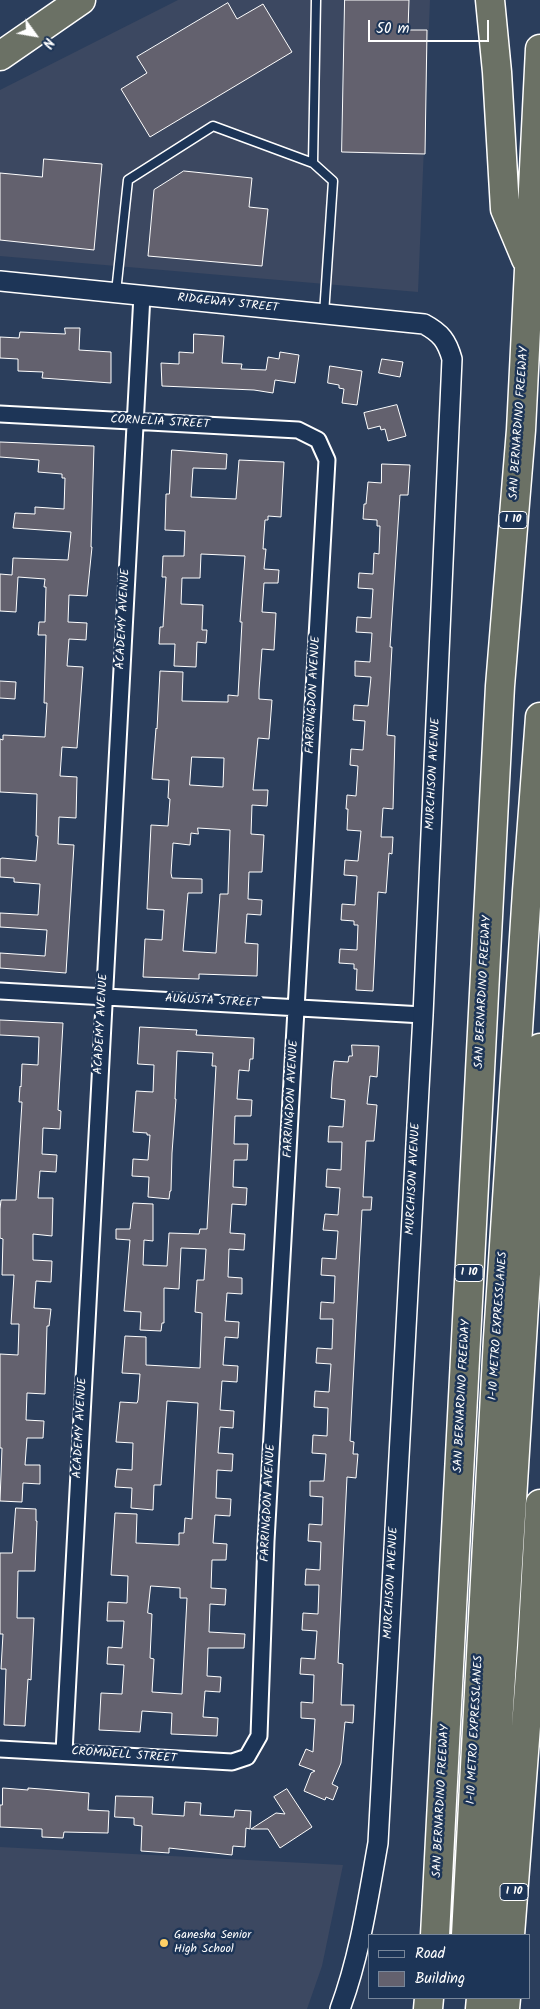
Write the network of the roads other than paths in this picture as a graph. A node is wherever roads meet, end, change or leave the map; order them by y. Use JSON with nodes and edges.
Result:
{"nodes":[{"id":1,"x":81,"y":0,"type":"edge"},
{"id":2,"x":316,"y":0,"type":"edge"},
{"id":3,"x":490,"y":0,"type":"edge"},
{"id":4,"x":540,"y":49,"type":"edge"},
{"id":5,"x":0,"y":56,"type":"edge"},
{"id":6,"x":313,"y":162,"type":"junction"},
{"id":7,"x":529,"y":267,"type":"junction"},
{"id":8,"x":0,"y":280,"type":"edge"},
{"id":9,"x":116,"y":292,"type":"junction"},
{"id":10,"x":142,"y":295,"type":"junction"},
{"id":11,"x":324,"y":314,"type":"junction"},
{"id":12,"x":448,"y":344,"type":"joint"},
{"id":13,"x":0,"y":414,"type":"edge"},
{"id":14,"x":136,"y":422,"type":"junction"},
{"id":15,"x":318,"y":440,"type":"joint"},
{"id":16,"x":540,"y":717,"type":"edge"},
{"id":17,"x":0,"y":991,"type":"edge"},
{"id":18,"x":103,"y":996,"type":"junction"},
{"id":19,"x":297,"y":1007,"type":"junction"},
{"id":20,"x":423,"y":1015,"type":"junction"},
{"id":21,"x":540,"y":1048,"type":"edge"},
{"id":22,"x":540,"y":1504,"type":"edge"},
{"id":23,"x":0,"y":1749,"type":"edge"},
{"id":24,"x":64,"y":1752,"type":"junction"},
{"id":25,"x":247,"y":1757,"type":"joint"},
{"id":26,"x":434,"y":1934,"type":"edge"},
{"id":27,"x":466,"y":1934,"type":"edge"},
{"id":28,"x":485,"y":1934,"type":"edge"},
{"id":29,"x":510,"y":1934,"type":"edge"},
{"id":30,"x":340,"y":2009,"type":"edge"}],
"edges":[{"from":1,"to":5,"type":"highway"},
{"from":2,"to":6,"type":"lane"},
{"from":3,"to":7,"type":"highway"},
{"from":4,"to":7,"type":"highway","name":"SAN BERNARDINO FREEWAY","number":"I 10"},
{"from":6,"to":9,"type":"lane"},
{"from":6,"to":11,"type":"lane"},
{"from":7,"to":26,"type":"highway","name":"SAN BERNARDINO FREEWAY","number":"I 10"},
{"from":8,"to":9,"type":"street","name":"RIDGEWAY STREET"},
{"from":9,"to":10,"type":"street","name":"RIDGEWAY STREET"},
{"from":10,"to":11,"type":"street","name":"RIDGEWAY STREET"},
{"from":10,"to":14,"type":"street","name":"ACADEMY AVENUE"},
{"from":11,"to":12,"type":"street","name":"RIDGEWAY STREET"},
{"from":12,"to":20,"type":"street","name":"MURCHISON AVENUE"},
{"from":13,"to":14,"type":"street","name":"CORNELIA STREET"},
{"from":14,"to":15,"type":"street","name":"CORNELIA STREET"},
{"from":14,"to":18,"type":"street","name":"ACADEMY AVENUE"},
{"from":15,"to":19,"type":"street","name":"FARRINGDON AVENUE"},
{"from":16,"to":27,"type":"highway","name":"I-10 METRO EXPRESSLANES"},
{"from":17,"to":18,"type":"street","name":"AUGUSTA STREET"},
{"from":18,"to":19,"type":"street","name":"AUGUSTA STREET"},
{"from":18,"to":24,"type":"street","name":"ACADEMY AVENUE"},
{"from":19,"to":20,"type":"street","name":"AUGUSTA STREET"},
{"from":19,"to":25,"type":"street","name":"FARRINGDON AVENUE"},
{"from":20,"to":30,"type":"street","name":"MURCHISON AVENUE"},
{"from":21,"to":28,"type":"highway","name":"I-10 METRO EXPRESSLANES"},
{"from":22,"to":29,"type":"highway","number":"I 10"},
{"from":23,"to":24,"type":"street","name":"CROMWELL STREET"},
{"from":24,"to":25,"type":"street","name":"CROMWELL STREET"}]}
